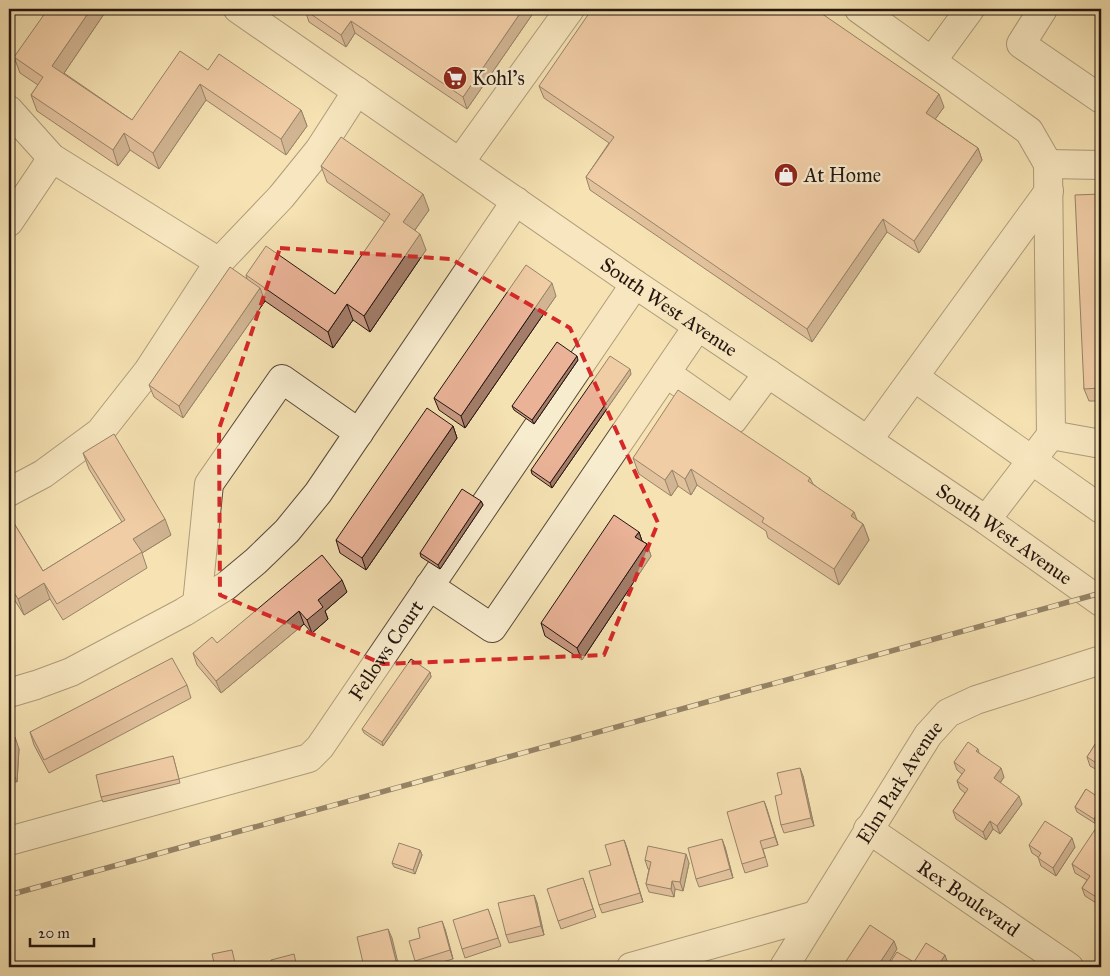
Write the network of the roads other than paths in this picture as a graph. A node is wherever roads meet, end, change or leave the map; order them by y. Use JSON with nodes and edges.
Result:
{"nodes":[{"id":1,"x":238,"y":9,"type":"edge"},
{"id":2,"x":570,"y":9,"type":"edge"},
{"id":3,"x":858,"y":9,"type":"edge"},
{"id":4,"x":970,"y":9,"type":"edge"},
{"id":5,"x":1043,"y":9,"type":"edge"},
{"id":6,"x":892,"y":18,"type":"edge"},
{"id":7,"x":932,"y":61,"type":"junction"},
{"id":8,"x":357,"y":91,"type":"junction"},
{"id":9,"x":1101,"y":99,"type":"edge"},
{"id":10,"x":9,"y":110,"type":"edge"},
{"id":11,"x":52,"y":158,"type":"junction"},
{"id":12,"x":460,"y":162,"type":"junction"},
{"id":13,"x":1048,"y":164,"type":"junction"},
{"id":14,"x":1101,"y":165,"type":"edge"},
{"id":15,"x":1048,"y":191,"type":"junction"},
{"id":16,"x":516,"y":201,"type":"junction"},
{"id":17,"x":9,"y":222,"type":"edge"},
{"id":18,"x":218,"y":262,"type":"junction"},
{"id":19,"x":635,"y":284,"type":"junction"},
{"id":20,"x":698,"y":326,"type":"junction"},
{"id":21,"x":666,"y":373,"type":"junction"},
{"id":22,"x":768,"y":373,"type":"junction"},
{"id":23,"x":914,"y":377,"type":"junction"},
{"id":24,"x":359,"y":433,"type":"junction"},
{"id":25,"x":1051,"y":434,"type":"junction"},
{"id":26,"x":868,"y":440,"type":"junction"},
{"id":27,"x":1101,"y":444,"type":"edge"},
{"id":28,"x":1032,"y":460,"type":"junction"},
{"id":29,"x":9,"y":492,"type":"edge"},
{"id":30,"x":1101,"y":509,"type":"edge"},
{"id":31,"x":986,"y":520,"type":"junction"},
{"id":32,"x":429,"y":586,"type":"junction"},
{"id":33,"x":1101,"y":602,"type":"edge"},
{"id":34,"x":197,"y":604,"type":"junction"},
{"id":35,"x":1101,"y":660,"type":"edge"},
{"id":36,"x":9,"y":693,"type":"edge"},
{"id":37,"x":868,"y":829,"type":"junction"},
{"id":38,"x":9,"y":841,"type":"edge"},
{"id":39,"x":816,"y":915,"type":"junction"},
{"id":40,"x":631,"y":967,"type":"edge"},
{"id":41,"x":784,"y":967,"type":"edge"},
{"id":42,"x":1069,"y":967,"type":"edge"}],
"edges":[{"from":1,"to":8,"type":"street","name":"South West Avenue"},
{"from":2,"to":12,"type":"street"},
{"from":3,"to":6,"type":"street"},
{"from":4,"to":7,"type":"street"},
{"from":5,"to":9,"type":"street"},
{"from":6,"to":7,"type":"street"},
{"from":7,"to":13,"type":"street"},
{"from":8,"to":12,"type":"street","name":"South West Avenue"},
{"from":8,"to":18,"type":"street"},
{"from":10,"to":11,"type":"street"},
{"from":11,"to":17,"type":"street"},
{"from":11,"to":18,"type":"street"},
{"from":12,"to":16,"type":"street","name":"South West Avenue"},
{"from":13,"to":14,"type":"street"},
{"from":13,"to":15,"type":"street"},
{"from":15,"to":23,"type":"street"},
{"from":15,"to":25,"type":"street"},
{"from":16,"to":19,"type":"street","name":"South West Avenue"},
{"from":16,"to":24,"type":"street"},
{"from":18,"to":29,"type":"street"},
{"from":19,"to":20,"type":"street","name":"South West Avenue"},
{"from":19,"to":32,"type":"street","name":"Fellows Court"},
{"from":20,"to":21,"type":"street"},
{"from":20,"to":22,"type":"street","name":"South West Avenue"},
{"from":21,"to":22,"type":"street"},
{"from":21,"to":32,"type":"street"},
{"from":22,"to":26,"type":"street","name":"South West Avenue"},
{"from":23,"to":26,"type":"street"},
{"from":23,"to":28,"type":"street"},
{"from":24,"to":34,"type":"street"},
{"from":24,"to":34,"type":"street"},
{"from":25,"to":27,"type":"street"},
{"from":25,"to":28,"type":"street"},
{"from":26,"to":31,"type":"street","name":"South West Avenue"},
{"from":28,"to":30,"type":"street"},
{"from":28,"to":31,"type":"street"},
{"from":31,"to":33,"type":"street","name":"South West Avenue"},
{"from":32,"to":38,"type":"street","name":"Fellows Court"},
{"from":34,"to":36,"type":"street"},
{"from":35,"to":37,"type":"street","name":"Elm Park Avenue"},
{"from":37,"to":39,"type":"street","name":"Elm Park Avenue"},
{"from":37,"to":42,"type":"street","name":"Rex Boulevard"},
{"from":39,"to":40,"type":"street"},
{"from":39,"to":41,"type":"street","name":"Elm Park Avenue"}]}
